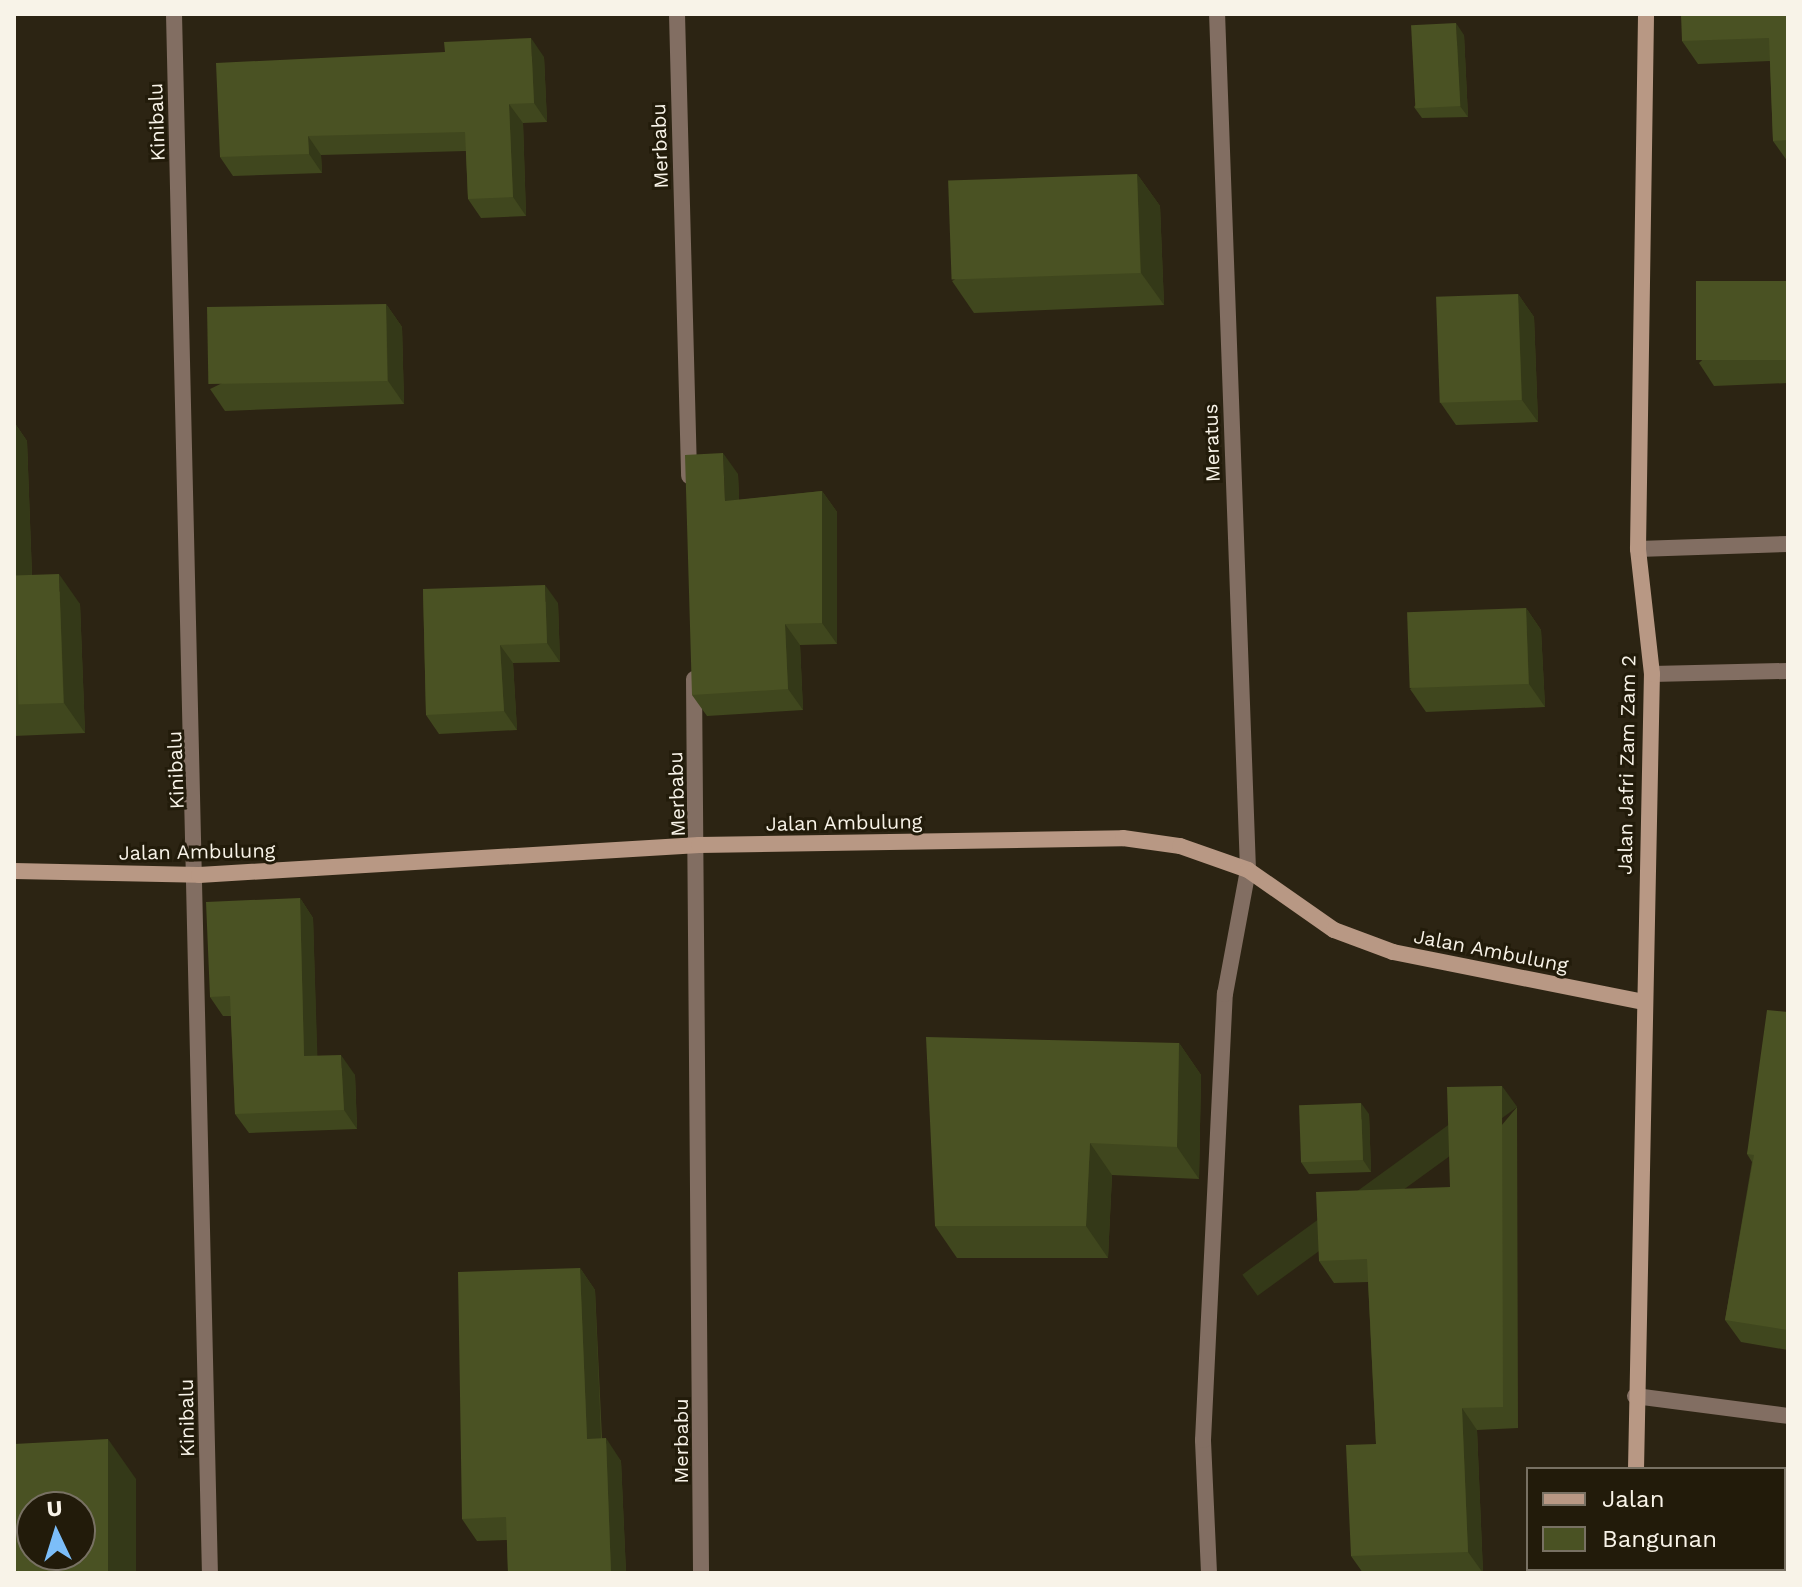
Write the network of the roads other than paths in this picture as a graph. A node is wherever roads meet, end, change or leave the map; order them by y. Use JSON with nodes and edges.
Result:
{"nodes":[{"id":1,"x":174,"y":14,"type":"edge"},
{"id":2,"x":677,"y":14,"type":"edge"},
{"id":3,"x":1217,"y":14,"type":"edge"},
{"id":4,"x":1646,"y":14,"type":"edge"},
{"id":5,"x":690,"y":493,"type":"edge"},
{"id":6,"x":1788,"y":544,"type":"edge"},
{"id":7,"x":1638,"y":549,"type":"junction"},
{"id":8,"x":693,"y":652,"type":"edge"},
{"id":9,"x":1788,"y":671,"type":"edge"},
{"id":10,"x":1652,"y":674,"type":"junction"},
{"id":11,"x":699,"y":845,"type":"junction"},
{"id":12,"x":1248,"y":870,"type":"junction"},
{"id":13,"x":14,"y":871,"type":"edge"},
{"id":14,"x":199,"y":875,"type":"junction"},
{"id":15,"x":1643,"y":1002,"type":"junction"},
{"id":16,"x":1635,"y":1396,"type":"junction"},
{"id":17,"x":1788,"y":1416,"type":"edge"},
{"id":18,"x":1636,"y":1467,"type":"edge"},
{"id":19,"x":210,"y":1573,"type":"edge"},
{"id":20,"x":701,"y":1573,"type":"edge"},
{"id":21,"x":1209,"y":1573,"type":"edge"}],
"edges":[{"from":1,"to":14,"type":"street","name":"Kinibalu"},
{"from":2,"to":5,"type":"street","name":"Merbabu"},
{"from":3,"to":12,"type":"street","name":"Meratus"},
{"from":4,"to":7,"type":"street","name":"Jalan Jafri Zam Zam 2"},
{"from":6,"to":7,"type":"street"},
{"from":7,"to":10,"type":"street","name":"Jalan Jafri Zam Zam 2"},
{"from":8,"to":11,"type":"street","name":"Merbabu"},
{"from":9,"to":10,"type":"street"},
{"from":10,"to":15,"type":"street","name":"Jalan Jafri Zam Zam 2"},
{"from":11,"to":12,"type":"street","name":"Jalan Ambulung"},
{"from":11,"to":14,"type":"street","name":"Jalan Ambulung"},
{"from":11,"to":20,"type":"street","name":"Merbabu"},
{"from":12,"to":15,"type":"street","name":"Jalan Ambulung"},
{"from":12,"to":21,"type":"street","name":"Meratus"},
{"from":13,"to":14,"type":"street","name":"Jalan Ambulung"},
{"from":14,"to":19,"type":"street","name":"Kinibalu"},
{"from":15,"to":16,"type":"street","name":"Jalan Jafri Zam Zam 2"},
{"from":16,"to":17,"type":"street"},
{"from":16,"to":18,"type":"street","name":"Jalan Jafri Zam Zam 2"}]}
